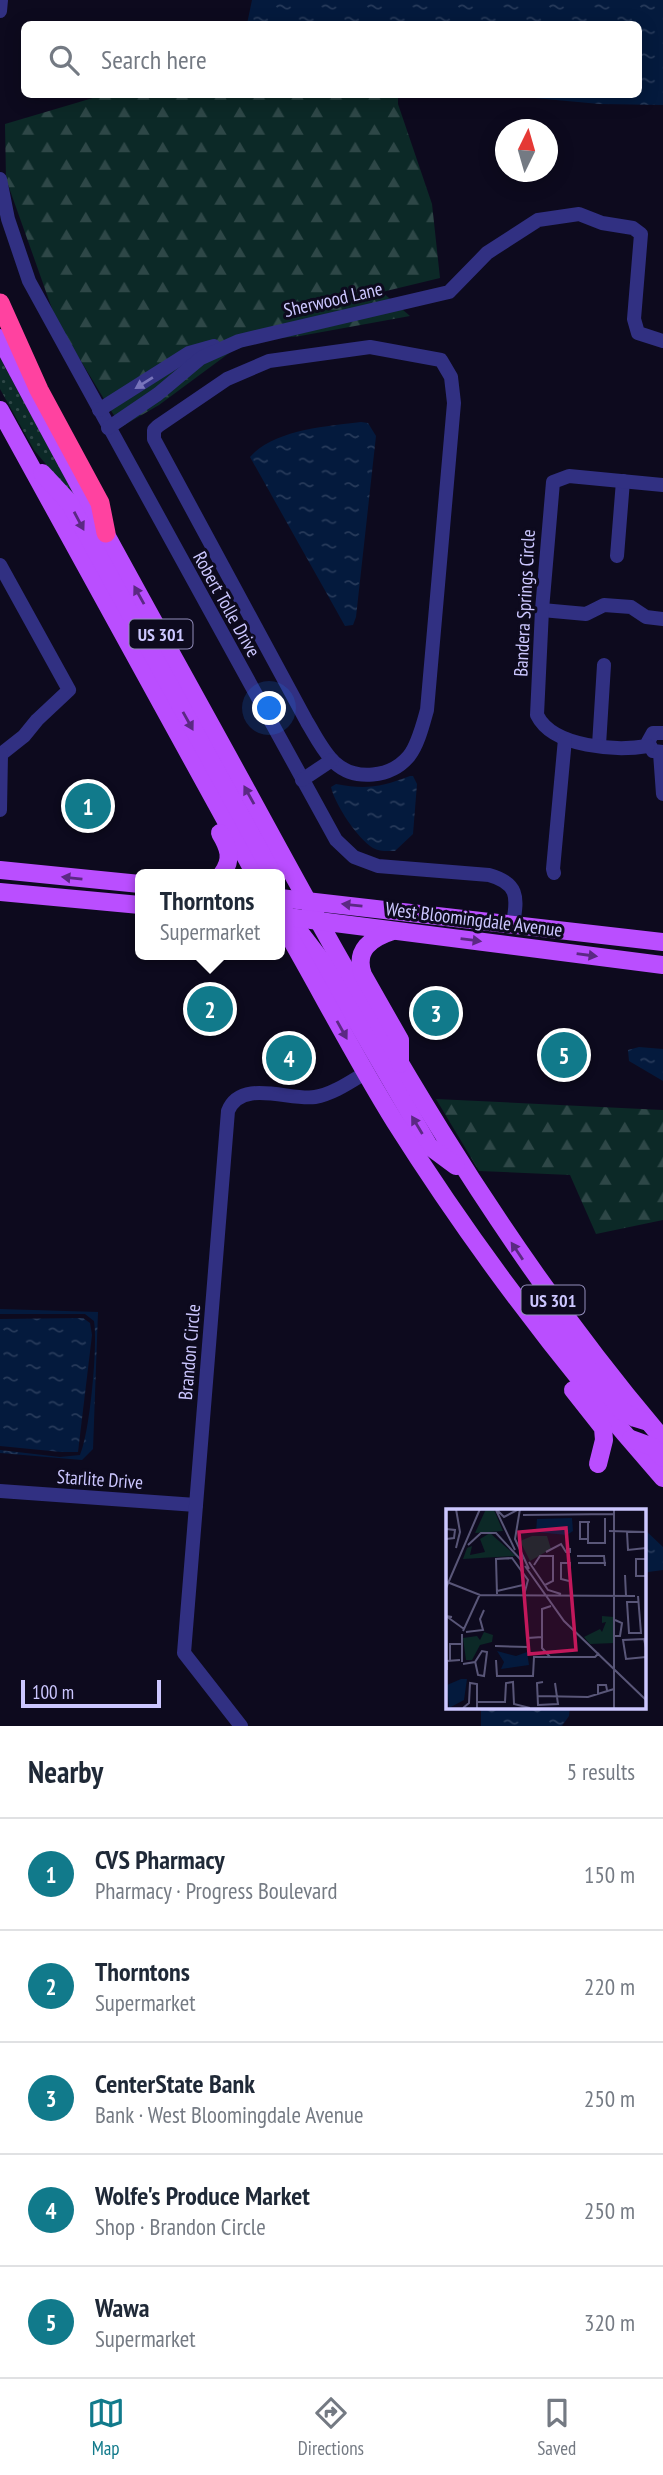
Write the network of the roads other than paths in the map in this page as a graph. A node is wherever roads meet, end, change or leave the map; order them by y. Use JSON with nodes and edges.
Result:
{"nodes":[{"id":1,"x":1,"y":0,"type":"edge"},
{"id":2,"x":0,"y":11,"type":"edge"},
{"id":3,"x":0,"y":179,"type":"edge"},
{"id":4,"x":0,"y":303,"type":"edge"},
{"id":5,"x":0,"y":338,"type":"edge"},
{"id":6,"x":663,"y":341,"type":"edge"},
{"id":7,"x":226,"y":347,"type":"junction"},
{"id":8,"x":0,"y":410,"type":"edge"},
{"id":9,"x":99,"y":410,"type":"junction"},
{"id":10,"x":108,"y":428,"type":"junction"},
{"id":11,"x":22,"y":449,"type":"junction"},
{"id":12,"x":623,"y":481,"type":"junction"},
{"id":13,"x":663,"y":485,"type":"edge"},
{"id":14,"x":106,"y":533,"type":"junction"},
{"id":15,"x":617,"y":556,"type":"dead end"},
{"id":16,"x":0,"y":565,"type":"edge"},
{"id":17,"x":108,"y":606,"type":"junction"},
{"id":18,"x":541,"y":610,"type":"junction"},
{"id":19,"x":663,"y":619,"type":"edge"},
{"id":20,"x":604,"y":665,"type":"dead end"},
{"id":21,"x":663,"y":733,"type":"edge"},
{"id":22,"x":565,"y":739,"type":"junction"},
{"id":23,"x":599,"y":746,"type":"junction"},
{"id":24,"x":657,"y":750,"type":"edge"},
{"id":25,"x":1,"y":754,"type":"edge"},
{"id":26,"x":332,"y":760,"type":"junction"},
{"id":27,"x":302,"y":780,"type":"junction"},
{"id":28,"x":663,"y":794,"type":"edge"},
{"id":29,"x":0,"y":807,"type":"edge"},
{"id":30,"x":224,"y":869,"type":"edge"},
{"id":31,"x":252,"y":869,"type":"edge"},
{"id":32,"x":270,"y":869,"type":"edge"},
{"id":33,"x":273,"y":869,"type":"edge"},
{"id":34,"x":0,"y":870,"type":"edge"},
{"id":35,"x":554,"y":873,"type":"dead end"},
{"id":36,"x":135,"y":884,"type":"edge"},
{"id":37,"x":0,"y":892,"type":"edge"},
{"id":38,"x":285,"y":894,"type":"edge"},
{"id":39,"x":285,"y":894,"type":"edge"},
{"id":40,"x":135,"y":905,"type":"edge"},
{"id":41,"x":293,"y":910,"type":"edge"},
{"id":42,"x":513,"y":923,"type":"junction"},
{"id":43,"x":394,"y":931,"type":"junction"},
{"id":44,"x":663,"y":942,"type":"edge"},
{"id":45,"x":663,"y":965,"type":"edge"},
{"id":46,"x":401,"y":1067,"type":"junction"},
{"id":47,"x":365,"y":1073,"type":"junction"},
{"id":48,"x":465,"y":1172,"type":"junction"},
{"id":49,"x":453,"y":1208,"type":"junction"},
{"id":50,"x":483,"y":1250,"type":"junction"},
{"id":51,"x":648,"y":1422,"type":"junction"},
{"id":52,"x":628,"y":1438,"type":"junction"},
{"id":53,"x":663,"y":1439,"type":"edge"},
{"id":54,"x":663,"y":1458,"type":"edge"},
{"id":55,"x":598,"y":1464,"type":"dead end"},
{"id":56,"x":663,"y":1478,"type":"edge"},
{"id":57,"x":0,"y":1491,"type":"edge"},
{"id":58,"x":196,"y":1506,"type":"junction"},
{"id":59,"x":241,"y":1726,"type":"edge"}],
"edges":[{"from":1,"to":2,"type":"street"},
{"from":3,"to":9,"type":"street","name":"Robert Tolle Drive"},
{"from":4,"to":14,"type":"highway"},
{"from":5,"to":14,"type":"main road","number":"US 301"},
{"from":6,"to":7,"type":"street","name":"Sherwood Lane"},
{"from":7,"to":9,"type":"street","name":"Sherwood Lane","one_way":true},
{"from":7,"to":10,"type":"street","name":"Sherwood Lane"},
{"from":8,"to":11,"type":"main road","number":"US 301"},
{"from":9,"to":10,"type":"street","name":"Robert Tolle Drive"},
{"from":10,"to":27,"type":"street","name":"Robert Tolle Drive"},
{"from":11,"to":17,"type":"main road","number":"US 301"},
{"from":11,"to":32,"type":"main road","one_way":true},
{"from":12,"to":13,"type":"street","name":"Bandera Springs Circle"},
{"from":12,"to":15,"type":"street"},
{"from":12,"to":18,"type":"street","name":"Bandera Springs Circle"},
{"from":33,"to":14,"type":"main road","number":"US 301","one_way":true},
{"from":16,"to":25,"type":"street"},
{"from":17,"to":30,"type":"main road"},
{"from":17,"to":31,"type":"main road","number":"US 301"},
{"from":18,"to":19,"type":"street"},
{"from":18,"to":22,"type":"street","name":"Bandera Springs Circle"},
{"from":20,"to":23,"type":"street"},
{"from":21,"to":24,"type":"street"},
{"from":22,"to":23,"type":"street","name":"Bandera Springs Circle"},
{"from":22,"to":35,"type":"street"},
{"from":23,"to":24,"type":"street","name":"Bandera Springs Circle"},
{"from":24,"to":28,"type":"street"},
{"from":25,"to":29,"type":"street"},
{"from":26,"to":26,"type":"street"},
{"from":26,"to":27,"type":"street"},
{"from":27,"to":42,"type":"street","name":"Robert Tolle Drive"},
{"from":36,"to":34,"type":"main road","one_way":true},
{"from":37,"to":40,"type":"main road"},
{"from":41,"to":38,"type":"main road","number":"US 301","one_way":true},
{"from":39,"to":41,"type":"main road"},
{"from":42,"to":41,"type":"main road","name":"West Bloomingdale Avenue","one_way":true},
{"from":41,"to":43,"type":"main road","name":"West Bloomingdale Avenue"},
{"from":41,"to":46,"type":"main road","number":"US 301"},
{"from":41,"to":47,"type":"main road","number":"US 301","one_way":true},
{"from":48,"to":41,"type":"main road","one_way":true},
{"from":42,"to":44,"type":"main road","name":"West Bloomingdale Avenue"},
{"from":43,"to":45,"type":"main road","name":"West Bloomingdale Avenue","one_way":true},
{"from":43,"to":46,"type":"main road"},
{"from":46,"to":48,"type":"main road","number":"US 301"},
{"from":47,"to":49,"type":"main road","number":"US 301"},
{"from":47,"to":58,"type":"street","name":"Brandon Circle"},
{"from":51,"to":48,"type":"main road","number":"US 301","one_way":true},
{"from":49,"to":50,"type":"main road","number":"US 301"},
{"from":49,"to":55,"type":"main road"},
{"from":50,"to":51,"type":"main road"},
{"from":50,"to":52,"type":"main road","number":"US 301"},
{"from":51,"to":53,"type":"main road","number":"US 301"},
{"from":52,"to":54,"type":"main road"},
{"from":52,"to":56,"type":"main road","number":"US 301"},
{"from":57,"to":58,"type":"street","name":"Starlite Drive"},
{"from":58,"to":59,"type":"street","name":"Brandon Circle"}]}
